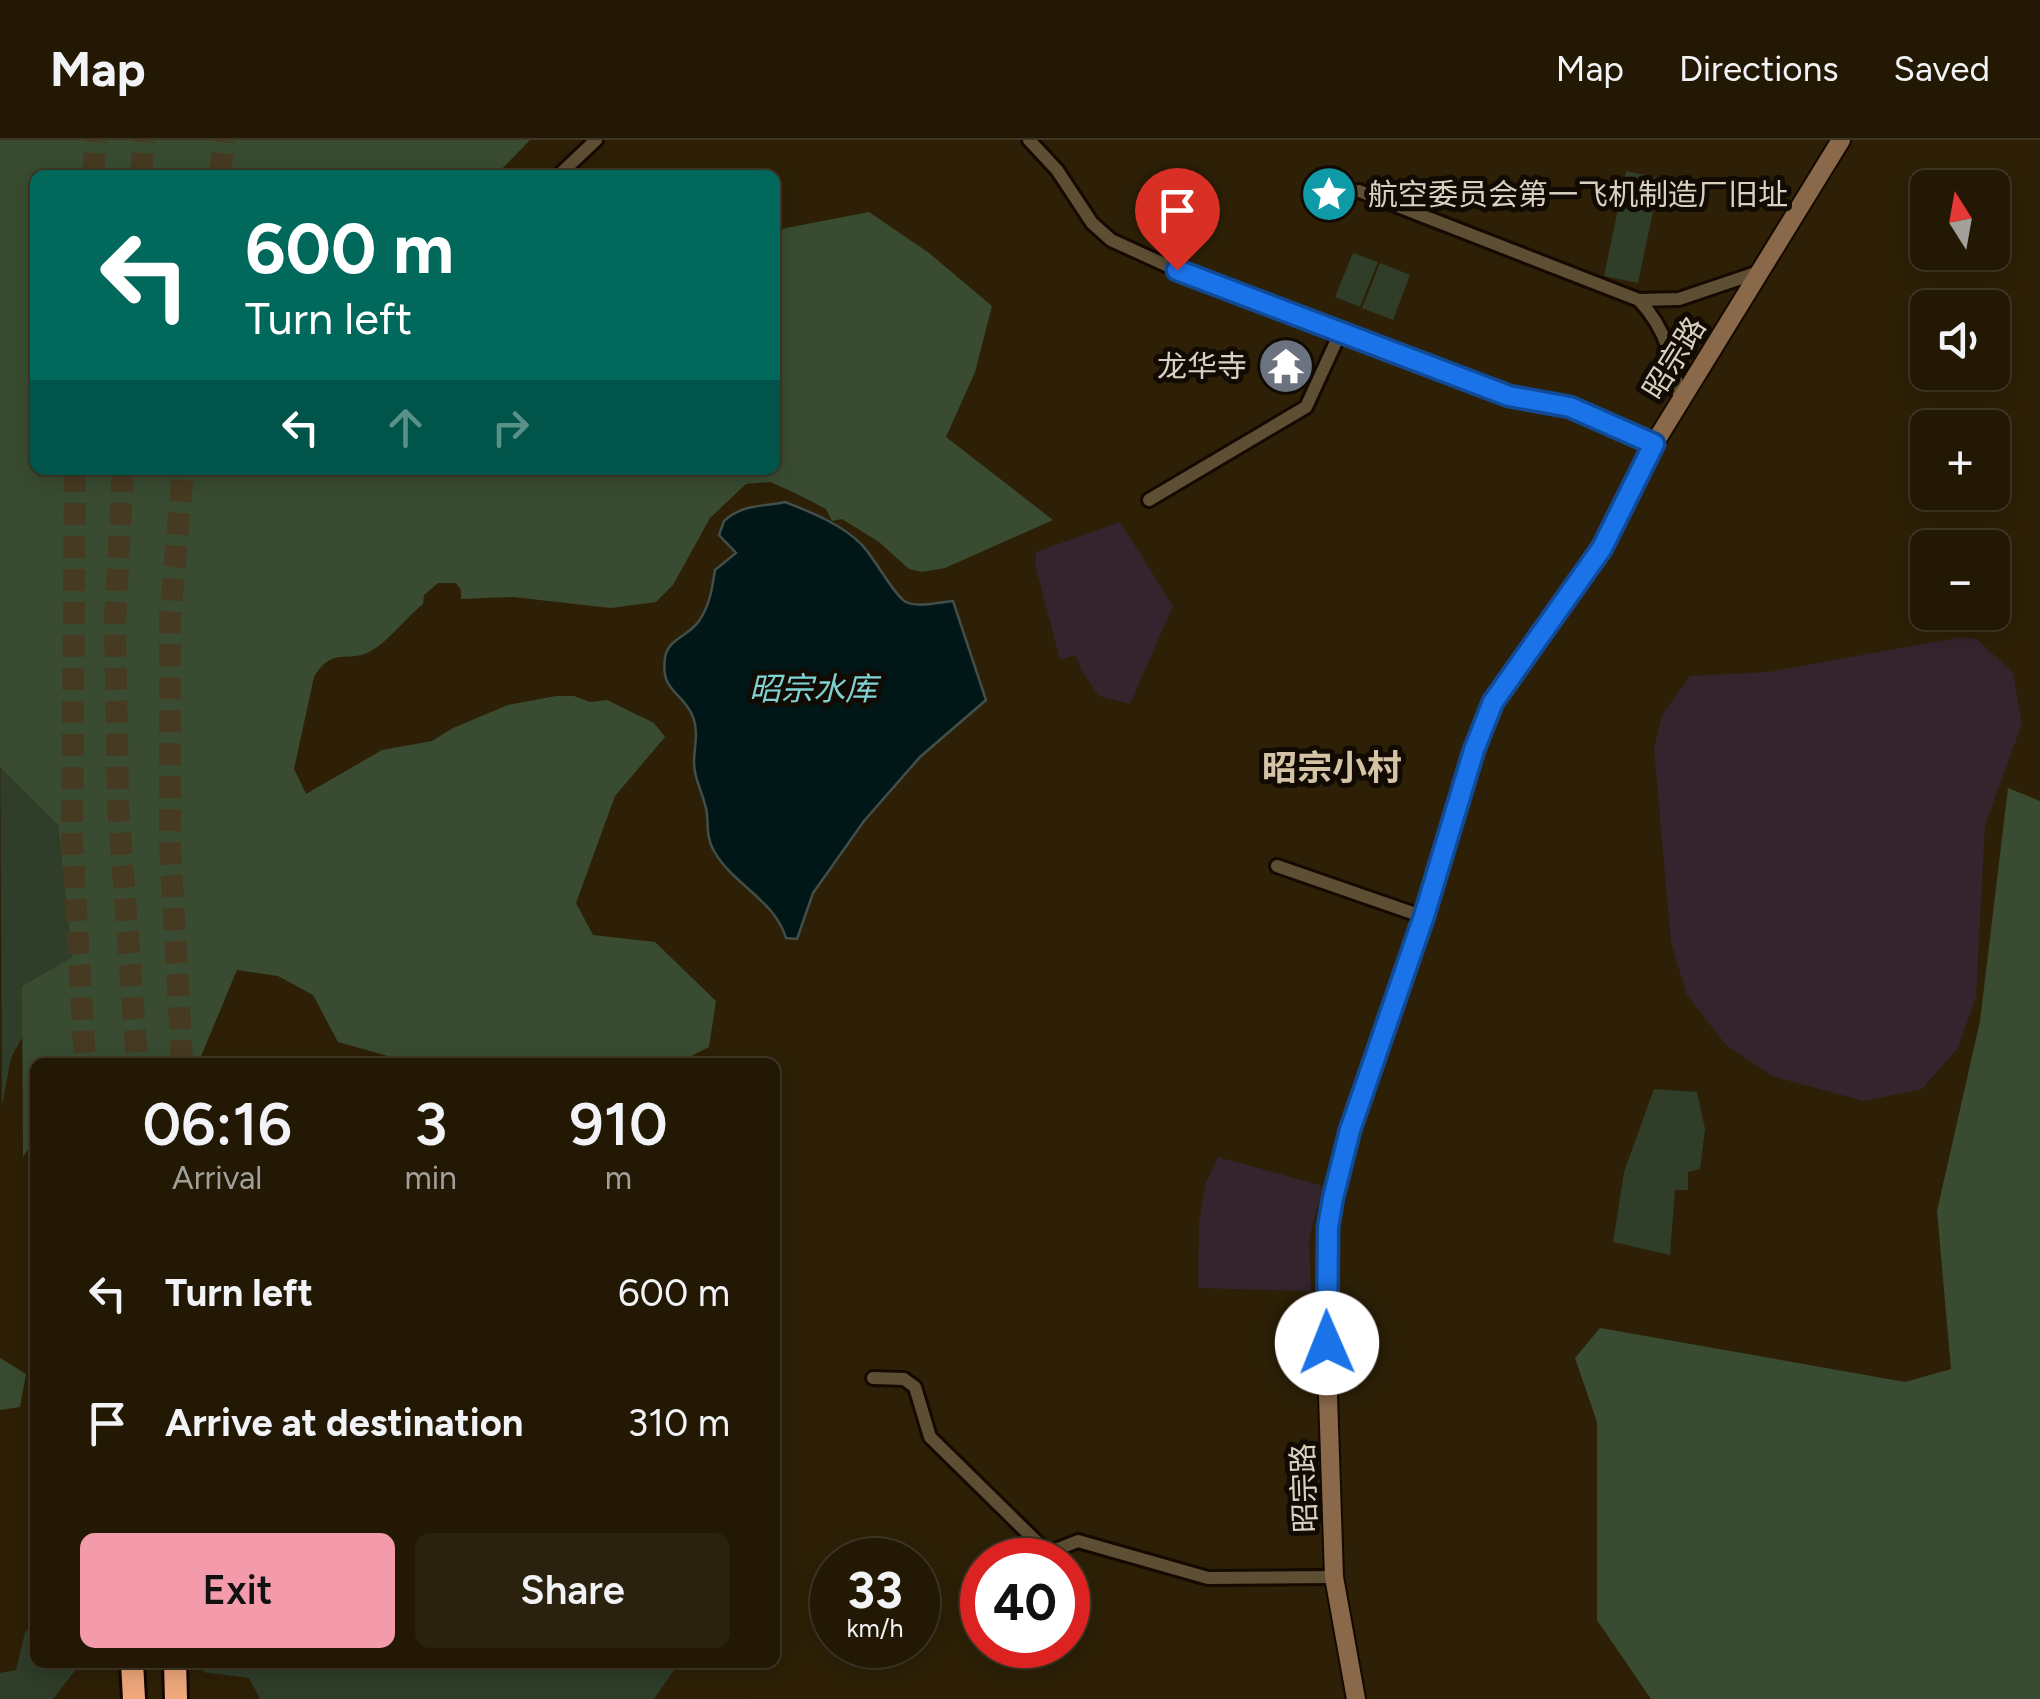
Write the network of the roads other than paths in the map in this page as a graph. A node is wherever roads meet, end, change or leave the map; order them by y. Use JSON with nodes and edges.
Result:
{"nodes":[{"id":1,"x":596,"y":140,"type":"edge"},
{"id":2,"x":1028,"y":140,"type":"edge"},
{"id":3,"x":1841,"y":140,"type":"edge"},
{"id":4,"x":563,"y":170,"type":"edge"},
{"id":5,"x":1359,"y":191,"type":"dead end"},
{"id":6,"x":1760,"y":271,"type":"junction"},
{"id":7,"x":1638,"y":300,"type":"junction"},
{"id":8,"x":1341,"y":331,"type":"junction"},
{"id":9,"x":1680,"y":402,"type":"junction"},
{"id":10,"x":1654,"y":444,"type":"junction"},
{"id":11,"x":1149,"y":500,"type":"dead end"},
{"id":12,"x":1277,"y":866,"type":"dead end"},
{"id":13,"x":1424,"y":916,"type":"junction"},
{"id":14,"x":874,"y":1378,"type":"dead end"},
{"id":15,"x":1026,"y":1538,"type":"edge"},
{"id":16,"x":1090,"y":1544,"type":"edge"},
{"id":17,"x":1334,"y":1576,"type":"junction"},
{"id":18,"x":132,"y":1668,"type":"edge"},
{"id":19,"x":179,"y":1668,"type":"edge"},
{"id":20,"x":134,"y":1699,"type":"edge"},
{"id":21,"x":179,"y":1699,"type":"edge"},
{"id":22,"x":1356,"y":1699,"type":"edge"}],
"edges":[{"from":1,"to":4,"type":"street"},
{"from":2,"to":8,"type":"street"},
{"from":3,"to":6,"type":"street","name":"昭宗路"},
{"from":5,"to":7,"type":"street"},
{"from":6,"to":7,"type":"street"},
{"from":6,"to":9,"type":"street","name":"昭宗路"},
{"from":7,"to":9,"type":"street"},
{"from":8,"to":10,"type":"street"},
{"from":8,"to":11,"type":"street"},
{"from":9,"to":10,"type":"street","name":"昭宗路"},
{"from":10,"to":13,"type":"street","name":"昭宗路"},
{"from":12,"to":13,"type":"street"},
{"from":13,"to":17,"type":"street","name":"昭宗路"},
{"from":14,"to":15,"type":"street"},
{"from":16,"to":17,"type":"street"},
{"from":17,"to":22,"type":"street","name":"昭宗路"},
{"from":18,"to":20,"type":"highway"},
{"from":19,"to":21,"type":"highway"}]}
